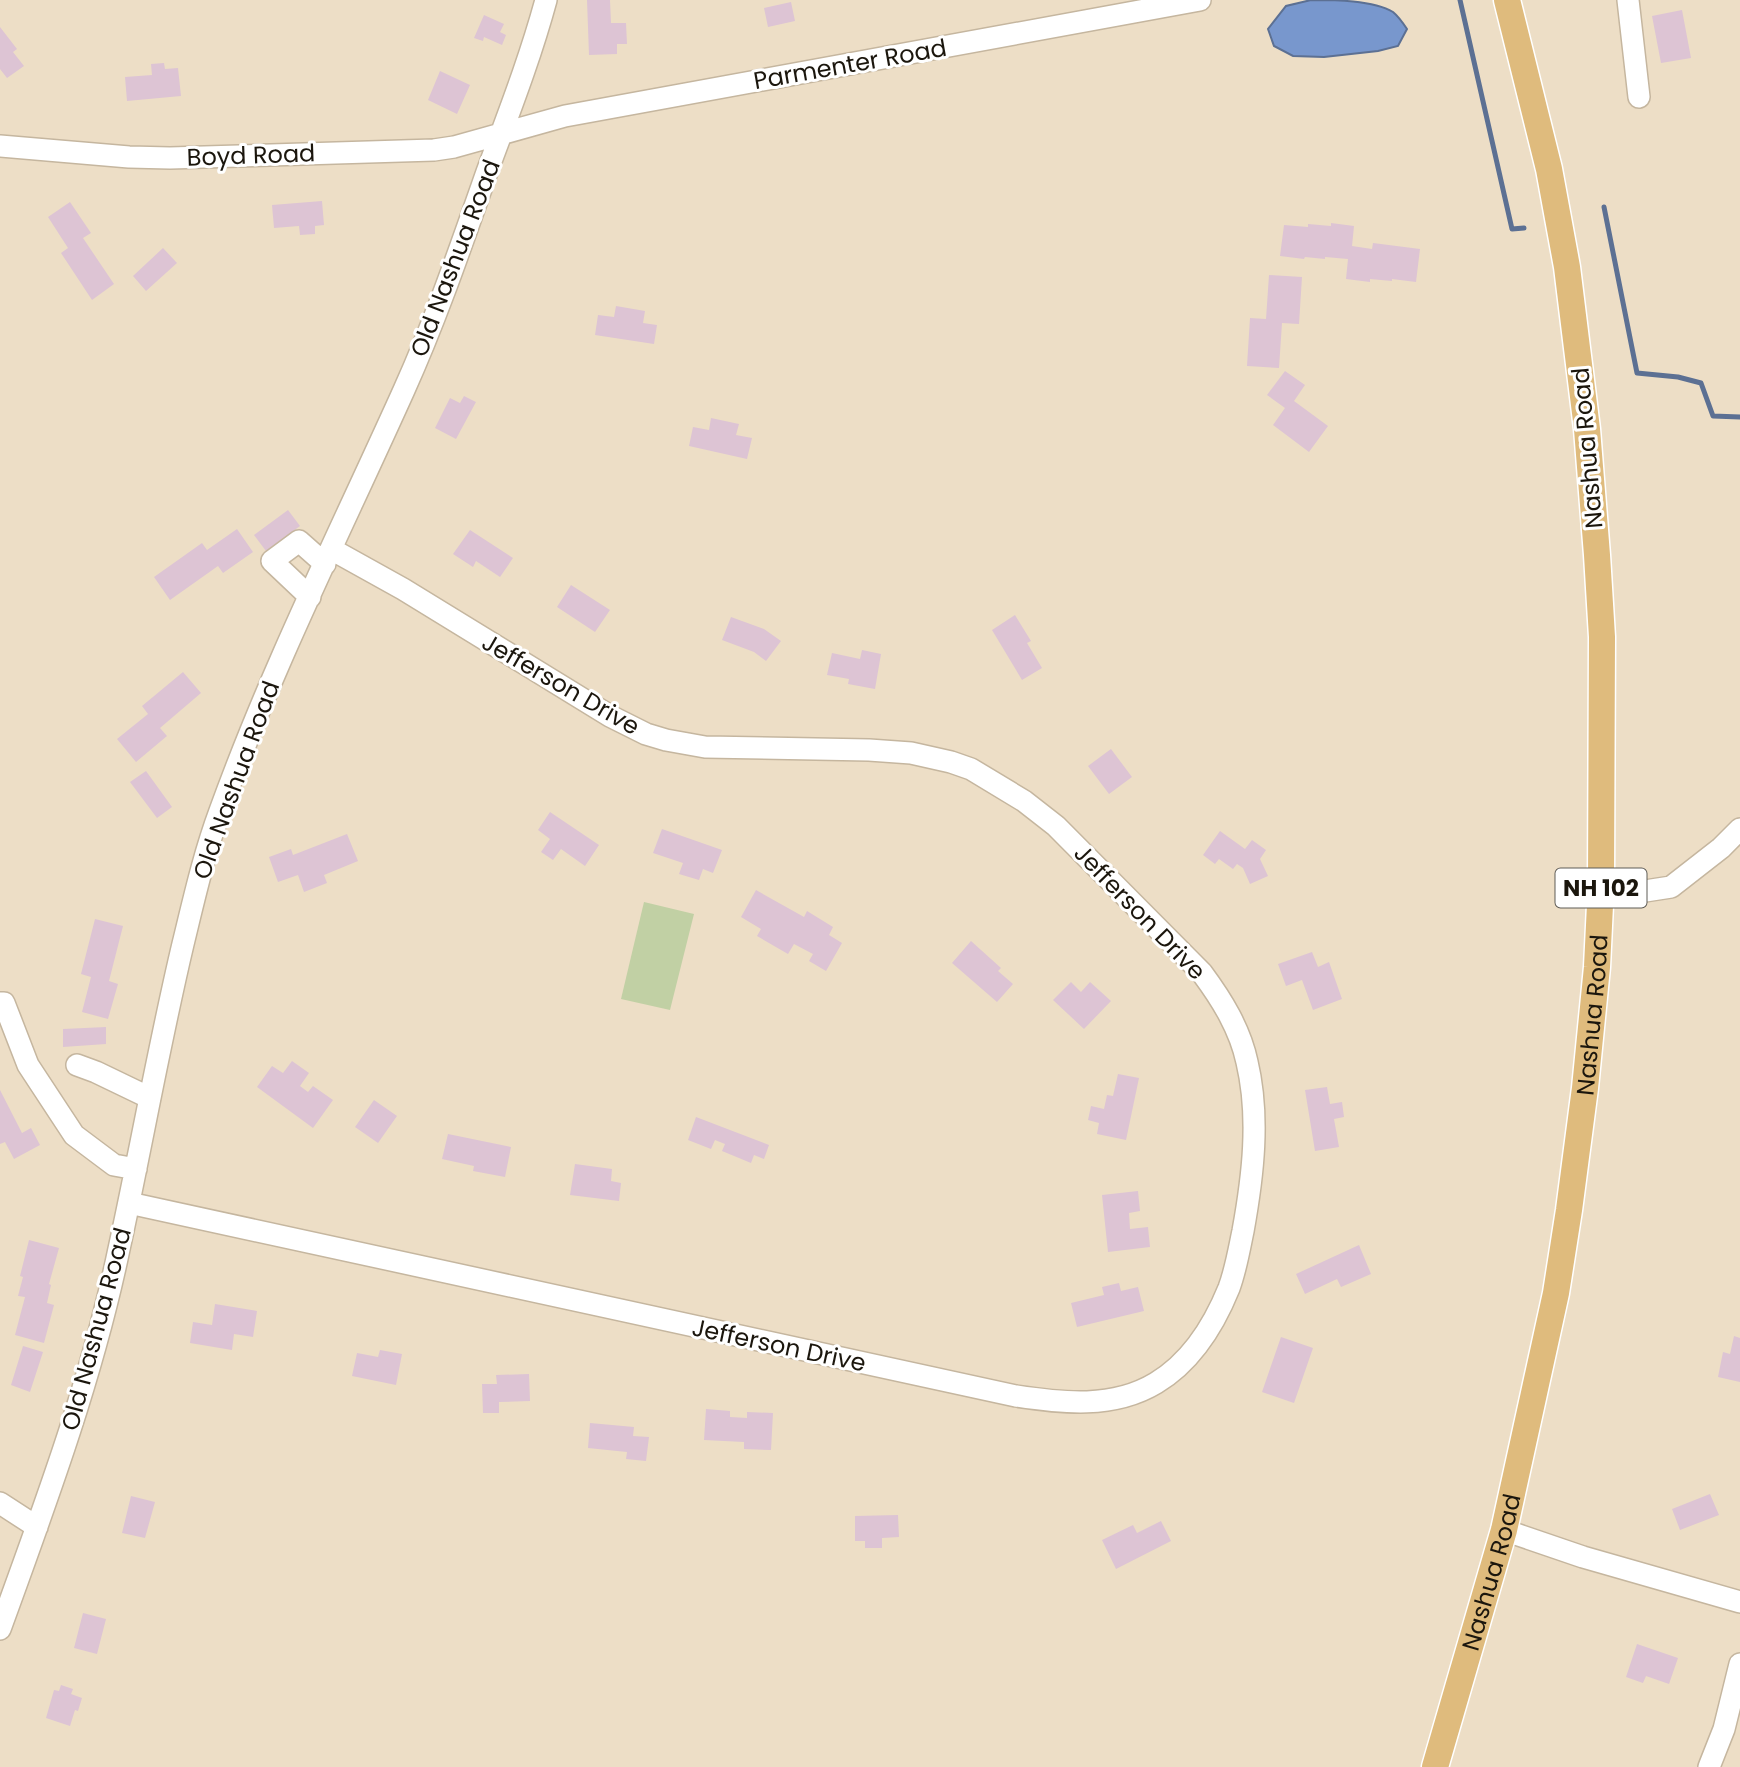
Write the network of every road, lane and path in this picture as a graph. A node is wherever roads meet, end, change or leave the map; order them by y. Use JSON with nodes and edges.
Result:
{"nodes":[{"id":1,"x":546,"y":0,"type":"edge"},
{"id":2,"x":1200,"y":0,"type":"edge"},
{"id":3,"x":1507,"y":0,"type":"edge"},
{"id":4,"x":1628,"y":0,"type":"edge"},
{"id":5,"x":1639,"y":97,"type":"dead end"},
{"id":6,"x":501,"y":134,"type":"junction"},
{"id":7,"x":0,"y":146,"type":"edge"},
{"id":8,"x":328,"y":556,"type":"junction"},
{"id":9,"x":310,"y":597,"type":"junction"},
{"id":10,"x":1740,"y":829,"type":"edge"},
{"id":11,"x":1601,"y":898,"type":"junction"},
{"id":12,"x":0,"y":1003,"type":"edge"},
{"id":13,"x":77,"y":1065,"type":"dead end"},
{"id":14,"x":150,"y":1098,"type":"junction"},
{"id":15,"x":136,"y":1169,"type":"junction"},
{"id":16,"x":129,"y":1203,"type":"junction"},
{"id":17,"x":0,"y":1503,"type":"edge"},
{"id":18,"x":37,"y":1527,"type":"junction"},
{"id":19,"x":1504,"y":1530,"type":"junction"},
{"id":20,"x":1740,"y":1602,"type":"edge"},
{"id":21,"x":0,"y":1629,"type":"edge"},
{"id":22,"x":1740,"y":1664,"type":"edge"},
{"id":23,"x":1435,"y":1767,"type":"edge"},
{"id":24,"x":1709,"y":1767,"type":"edge"}],
"edges":[{"from":1,"to":6,"type":"street","name":"Old Nashua Road"},
{"from":2,"to":6,"type":"street","name":"Parmenter Road"},
{"from":3,"to":11,"type":"main road","name":"Nashua Road","number":"NH 102"},
{"from":4,"to":5,"type":"street"},
{"from":6,"to":7,"type":"street","name":"Boyd Road"},
{"from":6,"to":8,"type":"street","name":"Old Nashua Road"},
{"from":8,"to":9,"type":"street","name":"Old Nashua Road"},
{"from":8,"to":9,"type":"street","name":"Jefferson Drive"},
{"from":8,"to":16,"type":"street","name":"Jefferson Drive"},
{"from":9,"to":14,"type":"street","name":"Old Nashua Road"},
{"from":10,"to":11,"type":"street"},
{"from":11,"to":19,"type":"main road","name":"Nashua Road","number":"NH 102"},
{"from":12,"to":15,"type":"street"},
{"from":13,"to":14,"type":"street"},
{"from":14,"to":15,"type":"street","name":"Old Nashua Road"},
{"from":15,"to":16,"type":"street","name":"Old Nashua Road"},
{"from":16,"to":18,"type":"street","name":"Old Nashua Road"},
{"from":17,"to":18,"type":"street"},
{"from":18,"to":21,"type":"street","name":"Old Nashua Road"},
{"from":19,"to":20,"type":"street"},
{"from":19,"to":23,"type":"main road","name":"Nashua Road","number":"NH 102"},
{"from":22,"to":24,"type":"street"}]}
